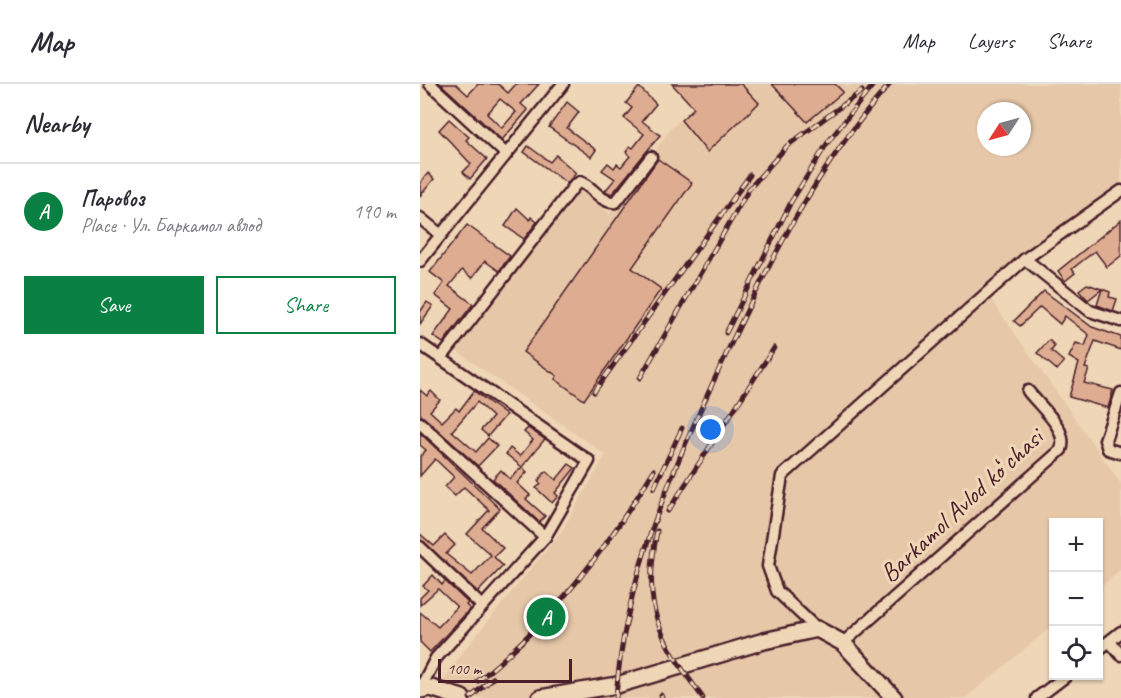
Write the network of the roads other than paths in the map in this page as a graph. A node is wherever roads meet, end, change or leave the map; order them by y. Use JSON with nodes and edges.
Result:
{"nodes":[{"id":1,"x":430,"y":84,"type":"edge"},
{"id":2,"x":563,"y":84,"type":"edge"},
{"id":3,"x":506,"y":154,"type":"junction"},
{"id":4,"x":651,"y":157,"type":"dead end"},
{"id":5,"x":1121,"y":191,"type":"edge"},
{"id":6,"x":420,"y":218,"type":"edge"},
{"id":7,"x":441,"y":235,"type":"junction"},
{"id":8,"x":1025,"y":259,"type":"junction"},
{"id":9,"x":420,"y":261,"type":"edge"},
{"id":10,"x":1121,"y":321,"type":"edge"},
{"id":11,"x":420,"y":344,"type":"edge"},
{"id":12,"x":441,"y":357,"type":"junction"},
{"id":13,"x":1028,"y":391,"type":"dead end"},
{"id":14,"x":1121,"y":393,"type":"edge"},
{"id":15,"x":420,"y":423,"type":"edge"},
{"id":16,"x":1121,"y":453,"type":"edge"},
{"id":17,"x":545,"y":537,"type":"junction"},
{"id":18,"x":420,"y":548,"type":"edge"},
{"id":19,"x":482,"y":606,"type":"junction"},
{"id":20,"x":817,"y":629,"type":"junction"},
{"id":21,"x":1121,"y":632,"type":"edge"},
{"id":22,"x":1110,"y":642,"type":"junction"},
{"id":23,"x":843,"y":643,"type":"junction"},
{"id":24,"x":1103,"y":647,"type":"edge"},
{"id":25,"x":1121,"y":656,"type":"edge"},
{"id":26,"x":1060,"y":680,"type":"edge"},
{"id":27,"x":420,"y":689,"type":"edge"},
{"id":28,"x":462,"y":698,"type":"edge"},
{"id":29,"x":540,"y":698,"type":"edge"},
{"id":30,"x":894,"y":698,"type":"edge"},
{"id":31,"x":1039,"y":698,"type":"edge"}],
"edges":[{"from":1,"to":3,"type":"street"},
{"from":2,"to":3,"type":"street"},
{"from":3,"to":7,"type":"street"},
{"from":4,"to":12,"type":"street"},
{"from":5,"to":8,"type":"street"},
{"from":6,"to":7,"type":"street"},
{"from":7,"to":9,"type":"street"},
{"from":8,"to":10,"type":"street"},
{"from":8,"to":20,"type":"street"},
{"from":11,"to":12,"type":"street"},
{"from":12,"to":17,"type":"street"},
{"from":13,"to":23,"type":"street","name":"Barkamol Аvlod koʻchasi"},
{"from":14,"to":16,"type":"street"},
{"from":15,"to":17,"type":"street"},
{"from":17,"to":19,"type":"street"},
{"from":18,"to":19,"type":"street"},
{"from":19,"to":27,"type":"street"},
{"from":20,"to":23,"type":"street"},
{"from":20,"to":29,"type":"street"},
{"from":21,"to":22,"type":"street"},
{"from":22,"to":24,"type":"street"},
{"from":22,"to":25,"type":"street"},
{"from":23,"to":30,"type":"street"},
{"from":26,"to":31,"type":"street"},
{"from":27,"to":28,"type":"street"}]}
